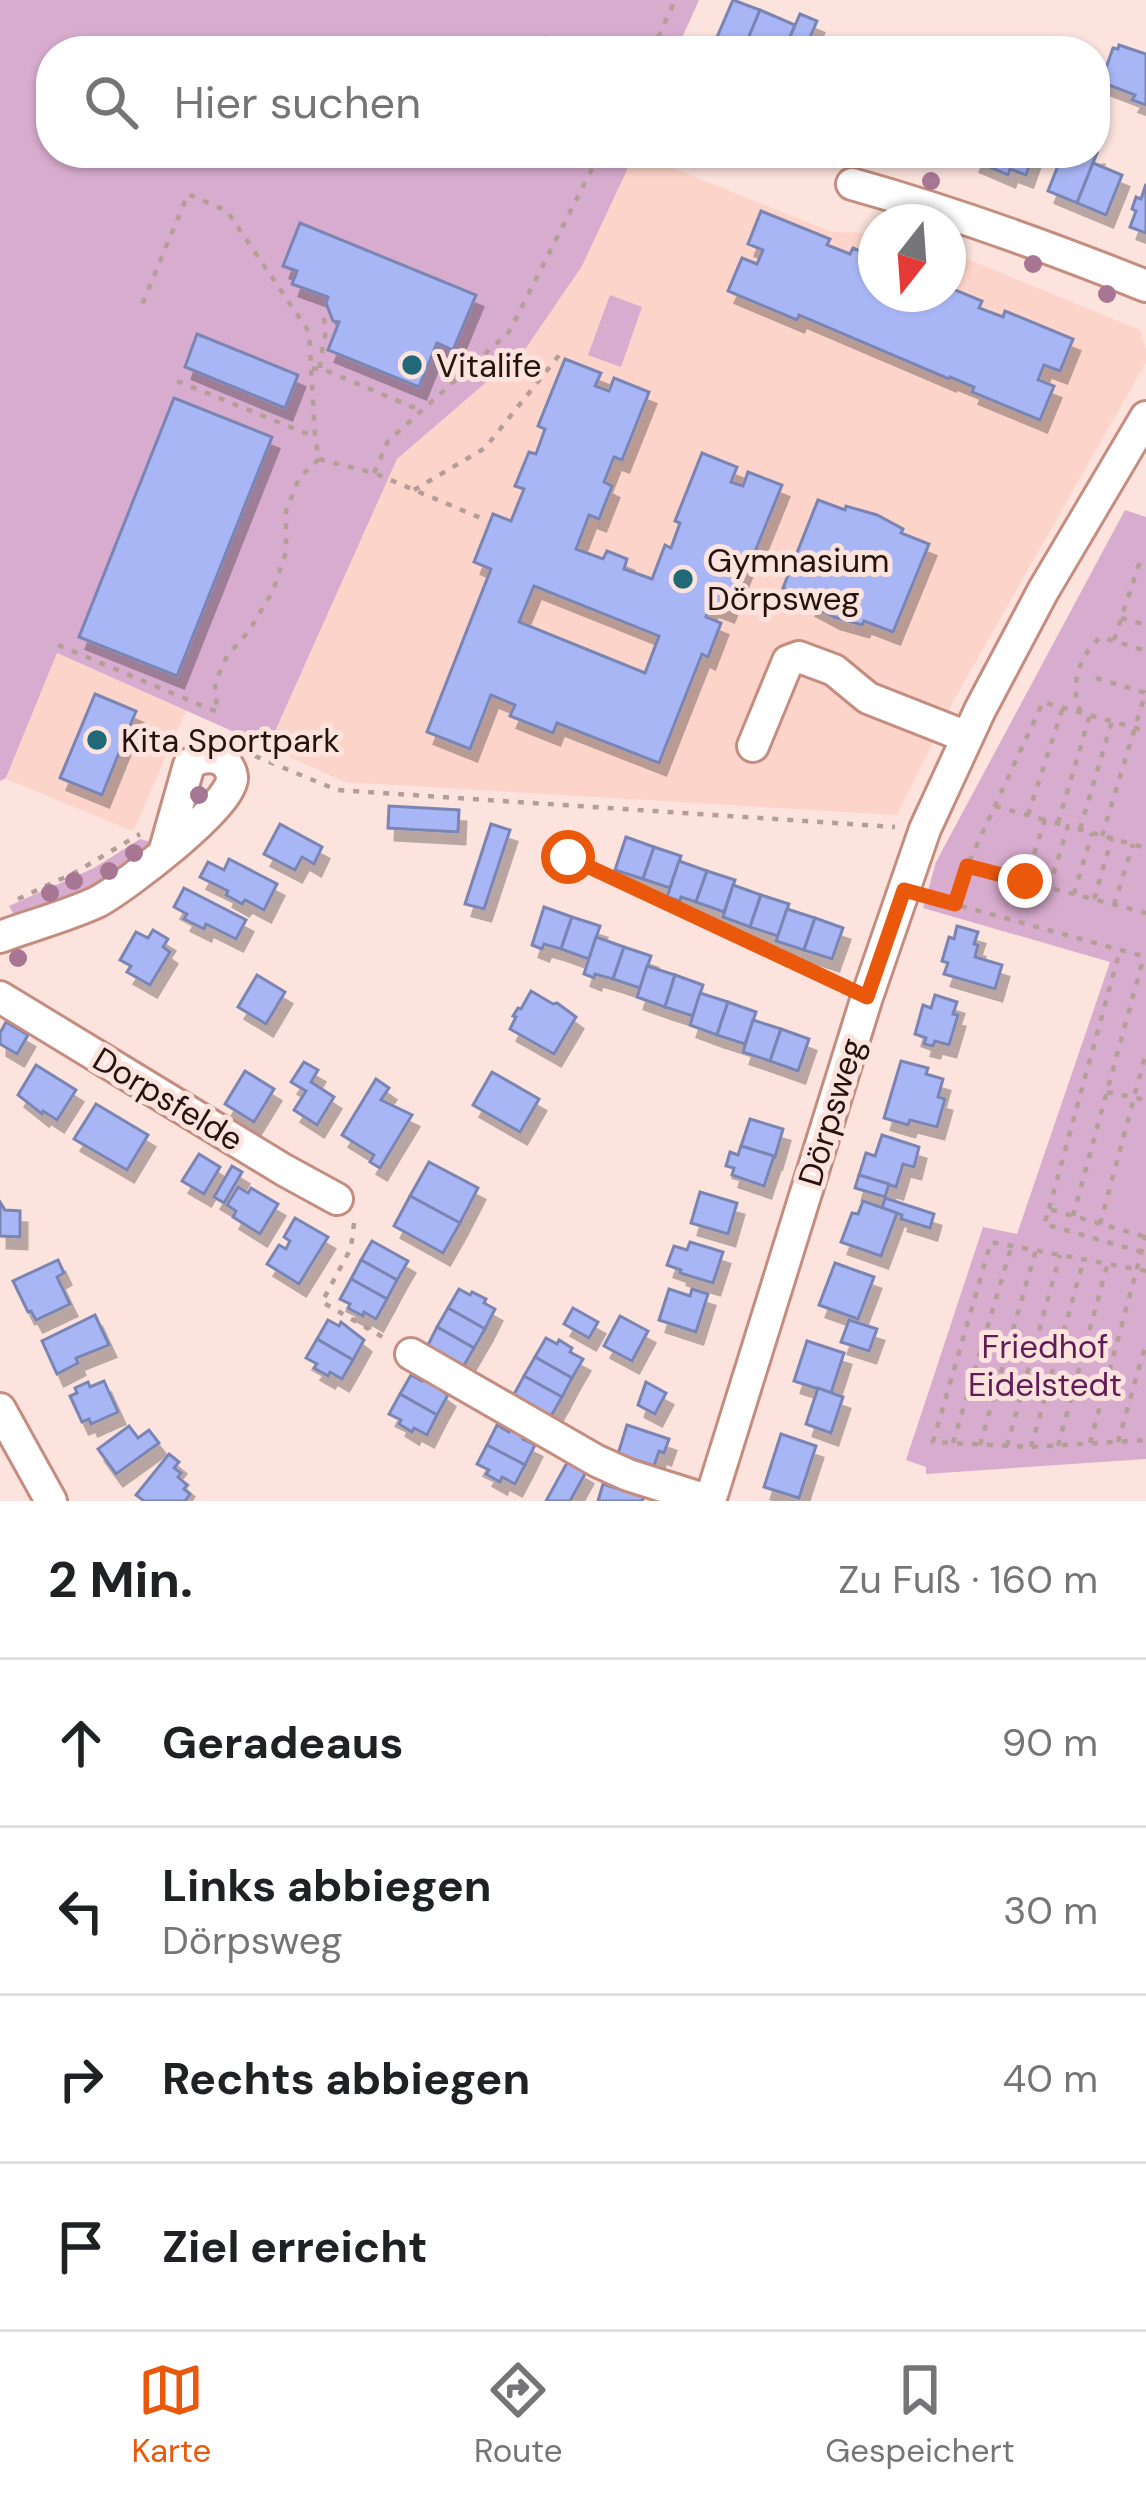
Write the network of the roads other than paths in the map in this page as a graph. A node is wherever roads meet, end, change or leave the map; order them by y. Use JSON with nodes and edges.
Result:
{"nodes":[{"id":1,"x":852,"y":184,"type":"dead end"},
{"id":2,"x":1146,"y":286,"type":"edge"},
{"id":3,"x":1146,"y":417,"type":"edge"},
{"id":4,"x":1134,"y":464,"type":"edge"},
{"id":5,"x":967,"y":737,"type":"junction"},
{"id":6,"x":753,"y":746,"type":"dead end"},
{"id":7,"x":166,"y":845,"type":"road end"},
{"id":8,"x":0,"y":937,"type":"edge"},
{"id":9,"x":0,"y":997,"type":"edge"},
{"id":10,"x":338,"y":1199,"type":"road end"},
{"id":11,"x":406,"y":1351,"type":"road end"},
{"id":12,"x":0,"y":1409,"type":"edge"},
{"id":13,"x":51,"y":1501,"type":"edge"},
{"id":14,"x":710,"y":1501,"type":"edge"}],
"edges":[{"from":1,"to":2,"type":"street"},
{"from":3,"to":4,"type":"street","name":"Dörpsweg"},
{"from":4,"to":5,"type":"street","name":"Dörpsweg"},
{"from":5,"to":6,"type":"street"},
{"from":5,"to":14,"type":"street","name":"Dörpsweg"},
{"from":7,"to":8,"type":"street"},
{"from":9,"to":10,"type":"street","name":"Dorpsfelde"},
{"from":11,"to":14,"type":"street","name":"Dörpsweg"},
{"from":12,"to":13,"type":"street"}]}
